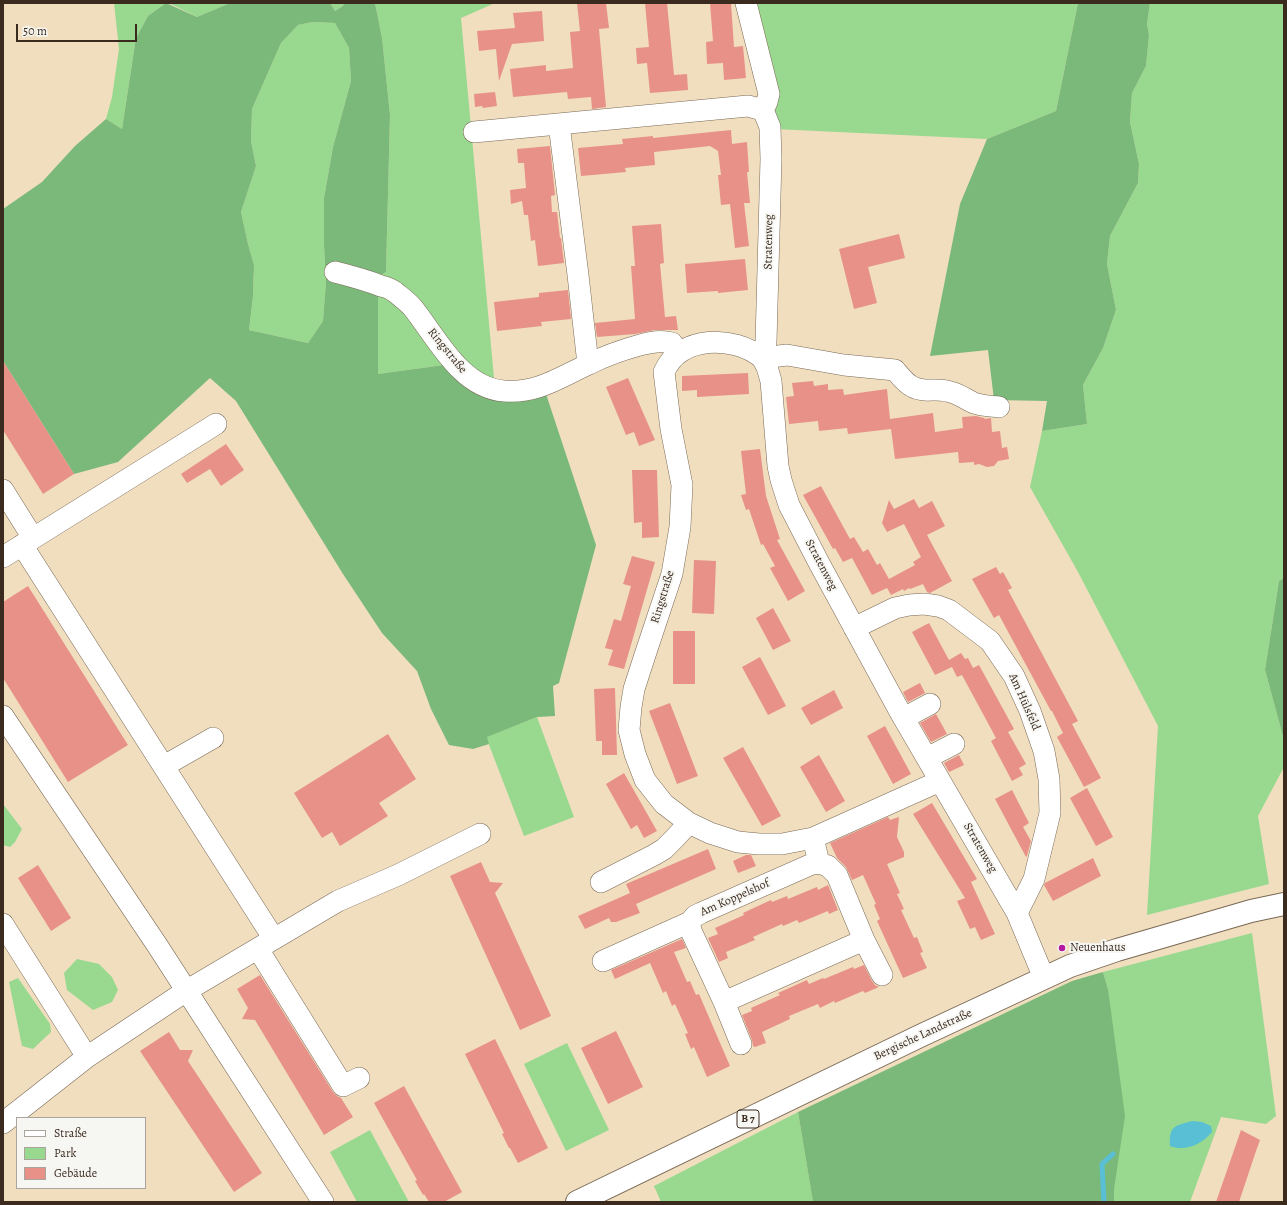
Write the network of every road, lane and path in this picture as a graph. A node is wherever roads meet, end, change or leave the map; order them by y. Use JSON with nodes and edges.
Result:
{"nodes":[{"id":1,"x":746,"y":3,"type":"edge"},
{"id":2,"x":763,"y":110,"type":"junction"},
{"id":3,"x":559,"y":124,"type":"junction"},
{"id":4,"x":474,"y":132,"type":"dead end"},
{"id":5,"x":335,"y":272,"type":"dead end"},
{"id":6,"x":678,"y":354,"type":"junction"},
{"id":7,"x":762,"y":358,"type":"junction"},
{"id":8,"x":588,"y":364,"type":"junction"},
{"id":9,"x":999,"y":407,"type":"dead end"},
{"id":10,"x":216,"y":424,"type":"dead end"},
{"id":11,"x":3,"y":490,"type":"edge"},
{"id":12,"x":27,"y":541,"type":"junction"},
{"id":13,"x":3,"y":557,"type":"edge"},
{"id":14,"x":854,"y":628,"type":"junction"},
{"id":15,"x":930,"y":704,"type":"dead end"},
{"id":16,"x":3,"y":716,"type":"edge"},
{"id":17,"x":904,"y":718,"type":"junction"},
{"id":18,"x":212,"y":738,"type":"dead end"},
{"id":19,"x":954,"y":744,"type":"dead end"},
{"id":20,"x":927,"y":758,"type":"junction"},
{"id":21,"x":164,"y":766,"type":"junction"},
{"id":22,"x":940,"y":781,"type":"junction"},
{"id":23,"x":689,"y":823,"type":"junction"},
{"id":24,"x":480,"y":834,"type":"dead end"},
{"id":25,"x":813,"y":838,"type":"junction"},
{"id":26,"x":819,"y":863,"type":"junction"},
{"id":27,"x":601,"y":882,"type":"dead end"},
{"id":28,"x":1284,"y":904,"type":"edge"},
{"id":29,"x":1017,"y":913,"type":"junction"},
{"id":30,"x":690,"y":922,"type":"junction"},
{"id":31,"x":3,"y":924,"type":"edge"},
{"id":32,"x":864,"y":940,"type":"junction"},
{"id":33,"x":266,"y":944,"type":"junction"},
{"id":34,"x":603,"y":960,"type":"dead end"},
{"id":35,"x":882,"y":975,"type":"dead end"},
{"id":36,"x":1044,"y":978,"type":"junction"},
{"id":37,"x":186,"y":991,"type":"junction"},
{"id":38,"x":724,"y":1002,"type":"junction"},
{"id":39,"x":741,"y":1044,"type":"dead end"},
{"id":40,"x":87,"y":1057,"type":"junction"},
{"id":41,"x":359,"y":1078,"type":"dead end"},
{"id":42,"x":3,"y":1123,"type":"edge"},
{"id":43,"x":323,"y":1202,"type":"edge"},
{"id":44,"x":577,"y":1202,"type":"edge"}],
"edges":[{"from":1,"to":2,"type":"street"},
{"from":2,"to":3,"type":"street"},
{"from":2,"to":7,"type":"street","name":"Stratenweg"},
{"from":3,"to":4,"type":"street"},
{"from":3,"to":8,"type":"street"},
{"from":5,"to":8,"type":"street","name":"Ringstraße"},
{"from":6,"to":7,"type":"street","name":"Ringstraße"},
{"from":6,"to":8,"type":"street","name":"Ringstraße"},
{"from":6,"to":23,"type":"street","name":"Ringstraße"},
{"from":7,"to":9,"type":"street"},
{"from":7,"to":14,"type":"street","name":"Stratenweg"},
{"from":10,"to":12,"type":"street"},
{"from":11,"to":12,"type":"street"},
{"from":12,"to":13,"type":"street"},
{"from":12,"to":21,"type":"street"},
{"from":14,"to":17,"type":"street","name":"Stratenweg"},
{"from":14,"to":29,"type":"street","name":"Am Hülsfeld"},
{"from":15,"to":17,"type":"street"},
{"from":16,"to":37,"type":"street"},
{"from":17,"to":20,"type":"street","name":"Stratenweg"},
{"from":18,"to":21,"type":"street"},
{"from":19,"to":20,"type":"street"},
{"from":20,"to":22,"type":"street","name":"Stratenweg"},
{"from":21,"to":33,"type":"street"},
{"from":22,"to":25,"type":"street","name":"Ringstraße"},
{"from":22,"to":29,"type":"street","name":"Stratenweg"},
{"from":23,"to":25,"type":"street","name":"Ringstraße"},
{"from":23,"to":27,"type":"street"},
{"from":24,"to":33,"type":"street"},
{"from":25,"to":26,"type":"street"},
{"from":26,"to":30,"type":"street","name":"Am Koppelshof"},
{"from":26,"to":32,"type":"street"},
{"from":28,"to":36,"type":"main road","name":"Bergische Landstraße","number":"B 7"},
{"from":29,"to":36,"type":"street","name":"Stratenweg"},
{"from":30,"to":34,"type":"street"},
{"from":30,"to":38,"type":"street","name":"Am Koppelshof"},
{"from":31,"to":40,"type":"street"},
{"from":32,"to":35,"type":"street"},
{"from":32,"to":38,"type":"street"},
{"from":33,"to":37,"type":"street"},
{"from":33,"to":41,"type":"street"},
{"from":36,"to":44,"type":"main road","name":"Bergische Landstraße","number":"B 7"},
{"from":37,"to":40,"type":"street"},
{"from":37,"to":43,"type":"street"},
{"from":38,"to":39,"type":"street","name":"Am Koppelshof"},
{"from":40,"to":42,"type":"street"}]}
